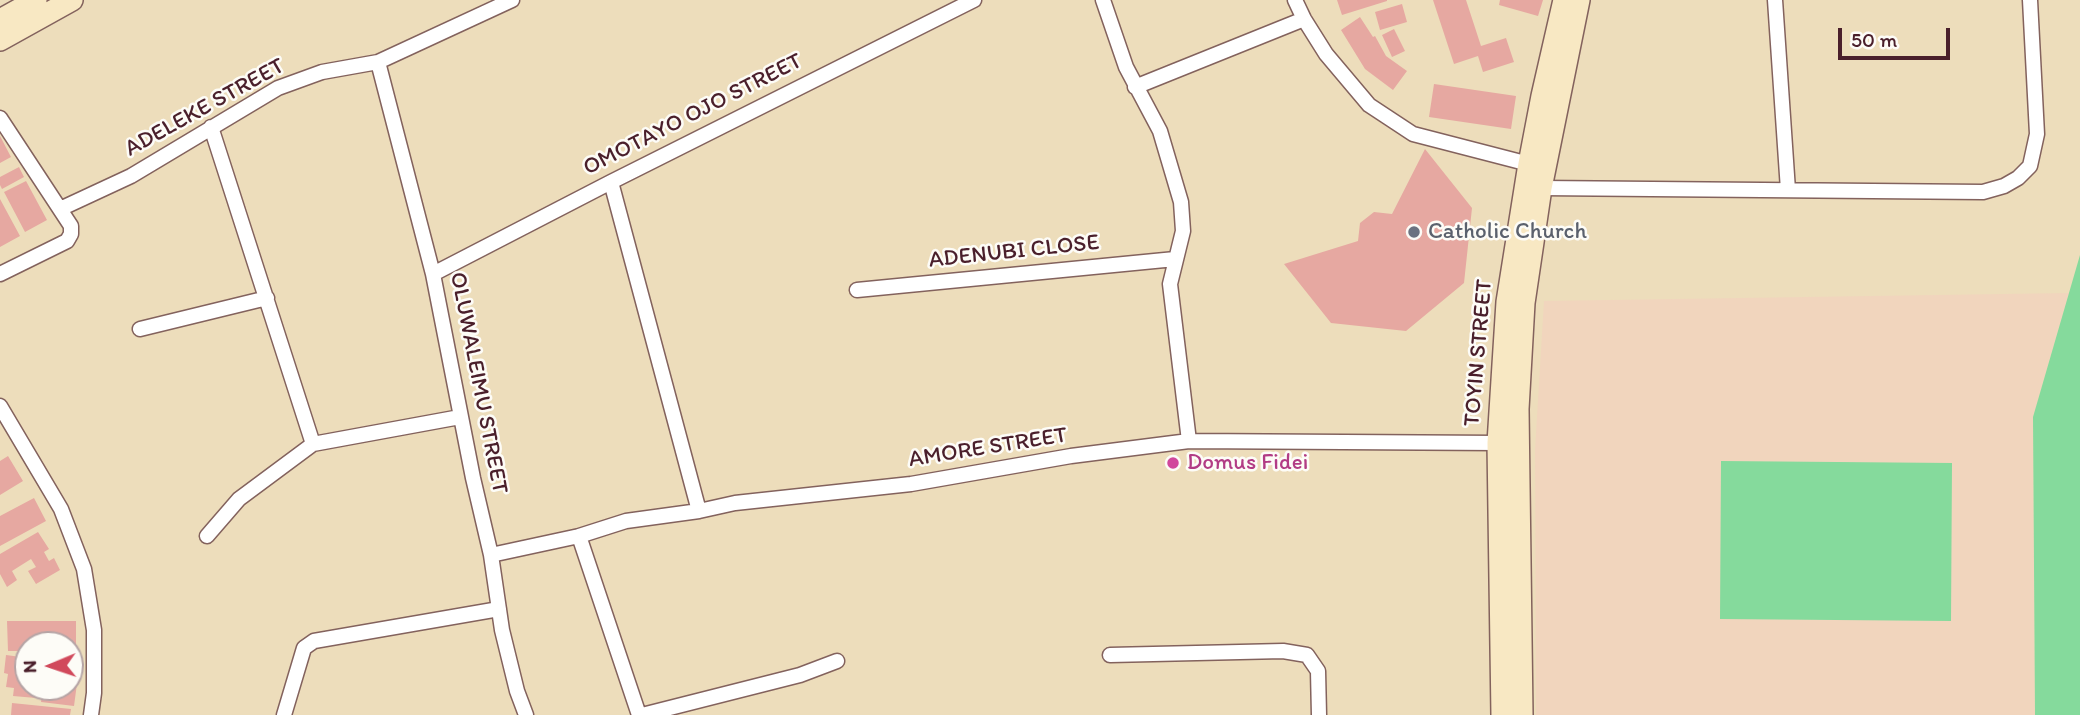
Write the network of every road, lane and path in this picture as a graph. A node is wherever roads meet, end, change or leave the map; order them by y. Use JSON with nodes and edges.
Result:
{"nodes":[{"id":1,"x":36,"y":0,"type":"edge"},
{"id":2,"x":72,"y":0,"type":"edge"},
{"id":3,"x":512,"y":0,"type":"edge"},
{"id":4,"x":974,"y":0,"type":"edge"},
{"id":5,"x":1103,"y":0,"type":"edge"},
{"id":6,"x":1295,"y":0,"type":"edge"},
{"id":7,"x":1564,"y":0,"type":"edge"},
{"id":8,"x":1579,"y":0,"type":"edge"},
{"id":9,"x":1775,"y":0,"type":"edge"},
{"id":10,"x":2029,"y":0,"type":"edge"},
{"id":11,"x":1304,"y":19,"type":"junction"},
{"id":12,"x":0,"y":20,"type":"edge"},
{"id":13,"x":0,"y":40,"type":"edge"},
{"id":14,"x":378,"y":62,"type":"junction"},
{"id":15,"x":1135,"y":87,"type":"junction"},
{"id":16,"x":0,"y":118,"type":"edge"},
{"id":17,"x":211,"y":127,"type":"junction"},
{"id":18,"x":1529,"y":164,"type":"junction"},
{"id":19,"x":611,"y":181,"type":"junction"},
{"id":20,"x":1541,"y":188,"type":"junction"},
{"id":21,"x":1788,"y":190,"type":"junction"},
{"id":22,"x":60,"y":209,"type":"junction"},
{"id":23,"x":1175,"y":259,"type":"junction"},
{"id":24,"x":0,"y":274,"type":"edge"},
{"id":25,"x":433,"y":274,"type":"junction"},
{"id":26,"x":858,"y":290,"type":"dead end"},
{"id":27,"x":267,"y":298,"type":"junction"},
{"id":28,"x":140,"y":329,"type":"dead end"},
{"id":29,"x":0,"y":405,"type":"edge"},
{"id":30,"x":460,"y":417,"type":"junction"},
{"id":31,"x":1189,"y":441,"type":"junction"},
{"id":32,"x":1498,"y":443,"type":"junction"},
{"id":33,"x":313,"y":444,"type":"junction"},
{"id":34,"x":699,"y":511,"type":"junction"},
{"id":35,"x":207,"y":536,"type":"dead end"},
{"id":36,"x":579,"y":536,"type":"junction"},
{"id":37,"x":491,"y":555,"type":"junction"},
{"id":38,"x":499,"y":609,"type":"junction"},
{"id":39,"x":1110,"y":655,"type":"dead end"},
{"id":40,"x":837,"y":661,"type":"dead end"},
{"id":41,"x":91,"y":715,"type":"edge"},
{"id":42,"x":284,"y":715,"type":"edge"},
{"id":43,"x":526,"y":715,"type":"edge"},
{"id":44,"x":640,"y":715,"type":"edge"},
{"id":45,"x":1320,"y":715,"type":"edge"},
{"id":46,"x":1502,"y":715,"type":"edge"},
{"id":47,"x":1522,"y":715,"type":"edge"}],
"edges":[{"from":1,"to":12,"type":"street"},
{"from":2,"to":13,"type":"street"},
{"from":3,"to":14,"type":"street","name":"ADELEKE STREET"},
{"from":4,"to":19,"type":"street","name":"OMOTAYO OJO STREET"},
{"from":5,"to":15,"type":"street"},
{"from":6,"to":11,"type":"street"},
{"from":7,"to":18,"type":"street","name":"TOYIN STREET"},
{"from":8,"to":20,"type":"street","name":"TOYIN STREET"},
{"from":9,"to":21,"type":"street"},
{"from":10,"to":21,"type":"street"},
{"from":11,"to":15,"type":"street"},
{"from":11,"to":18,"type":"street"},
{"from":14,"to":17,"type":"street","name":"ADELEKE STREET"},
{"from":14,"to":25,"type":"street","name":"OLUWALEIMU STREET"},
{"from":15,"to":23,"type":"street"},
{"from":16,"to":22,"type":"street"},
{"from":17,"to":22,"type":"street","name":"ADELEKE STREET"},
{"from":17,"to":27,"type":"street"},
{"from":18,"to":32,"type":"street","name":"TOYIN STREET"},
{"from":19,"to":25,"type":"street","name":"OMOTAYO OJO STREET"},
{"from":19,"to":34,"type":"street"},
{"from":20,"to":21,"type":"street"},
{"from":20,"to":47,"type":"street","name":"TOYIN STREET"},
{"from":22,"to":24,"type":"street"},
{"from":23,"to":26,"type":"street","name":"ADENUBI CLOSE"},
{"from":23,"to":31,"type":"street"},
{"from":25,"to":30,"type":"street","name":"OLUWALEIMU STREET"},
{"from":27,"to":28,"type":"street"},
{"from":27,"to":33,"type":"street"},
{"from":29,"to":41,"type":"street"},
{"from":30,"to":33,"type":"street"},
{"from":30,"to":37,"type":"street","name":"OLUWALEIMU STREET"},
{"from":31,"to":32,"type":"street","name":"AMORE STREET"},
{"from":31,"to":34,"type":"street","name":"AMORE STREET"},
{"from":32,"to":46,"type":"street","name":"TOYIN STREET"},
{"from":33,"to":35,"type":"street"},
{"from":34,"to":36,"type":"street","name":"AMORE STREET"},
{"from":36,"to":37,"type":"street","name":"AMORE STREET"},
{"from":36,"to":44,"type":"street"},
{"from":37,"to":38,"type":"street","name":"OLUWALEIMU STREET"},
{"from":38,"to":42,"type":"street"},
{"from":38,"to":43,"type":"street","name":"OLUWALEIMU STREET"},
{"from":39,"to":45,"type":"street"},
{"from":40,"to":44,"type":"street"}]}
